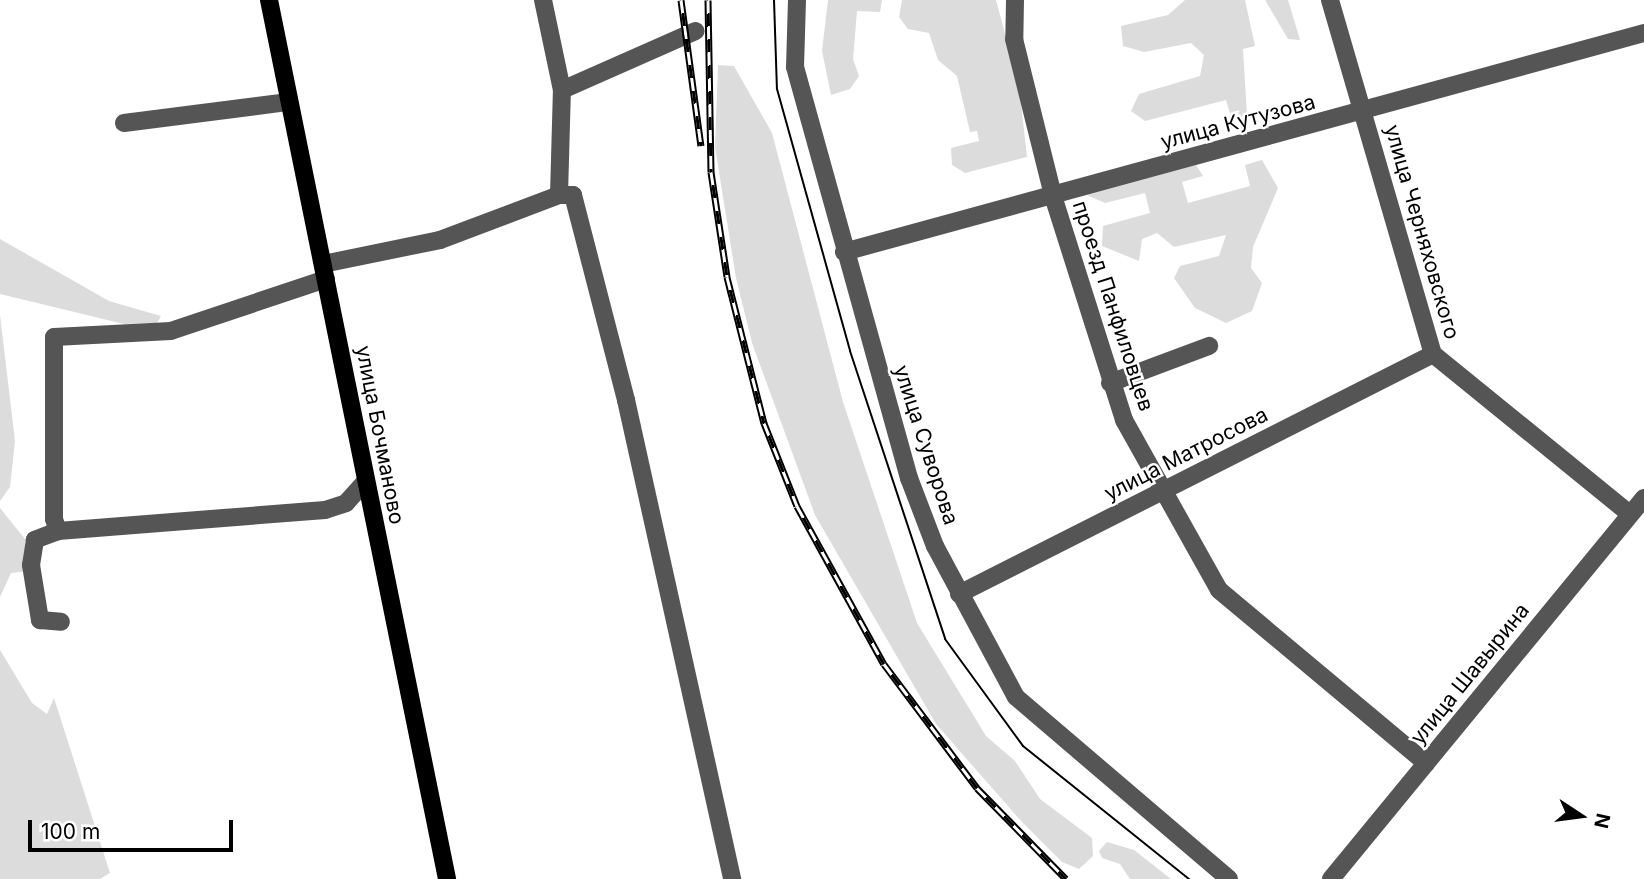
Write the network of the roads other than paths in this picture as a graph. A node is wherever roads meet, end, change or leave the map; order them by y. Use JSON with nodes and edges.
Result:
{"nodes":[{"id":1,"x":269,"y":0,"type":"edge"},
{"id":2,"x":543,"y":0,"type":"edge"},
{"id":3,"x":797,"y":0,"type":"edge"},
{"id":4,"x":1015,"y":0,"type":"edge"},
{"id":5,"x":1330,"y":0,"type":"edge"},
{"id":6,"x":696,"y":31,"type":"dead end"},
{"id":7,"x":1644,"y":33,"type":"edge"},
{"id":8,"x":562,"y":90,"type":"junction"},
{"id":9,"x":289,"y":102,"type":"junction"},
{"id":10,"x":1363,"y":113,"type":"junction"},
{"id":11,"x":124,"y":124,"type":"dead end"},
{"id":12,"x":559,"y":195,"type":"junction"},
{"id":13,"x":1053,"y":196,"type":"junction"},
{"id":14,"x":844,"y":252,"type":"junction"},
{"id":15,"x":324,"y":272,"type":"junction"},
{"id":16,"x":1209,"y":346,"type":"dead end"},
{"id":17,"x":1433,"y":354,"type":"junction"},
{"id":18,"x":1110,"y":383,"type":"junction"},
{"id":19,"x":366,"y":481,"type":"junction"},
{"id":20,"x":1165,"y":490,"type":"junction"},
{"id":21,"x":1644,"y":498,"type":"edge"},
{"id":22,"x":1630,"y":514,"type":"junction"},
{"id":23,"x":58,"y":531,"type":"junction"},
{"id":24,"x":959,"y":594,"type":"junction"},
{"id":25,"x":61,"y":622,"type":"dead end"},
{"id":26,"x":1426,"y":764,"type":"junction"},
{"id":27,"x":447,"y":879,"type":"edge"},
{"id":28,"x":732,"y":879,"type":"edge"},
{"id":29,"x":1229,"y":879,"type":"edge"},
{"id":30,"x":1331,"y":879,"type":"edge"}],
"edges":[{"from":1,"to":9,"type":"main road","name":"улица Бочманово"},
{"from":2,"to":8,"type":"street"},
{"from":3,"to":14,"type":"street","name":"улица Суворова"},
{"from":4,"to":13,"type":"street","name":"проезд Панфиловцев"},
{"from":5,"to":10,"type":"street","name":"улица Черняховского"},
{"from":6,"to":8,"type":"street"},
{"from":7,"to":10,"type":"street","name":"улица Кутузова"},
{"from":8,"to":12,"type":"street"},
{"from":9,"to":11,"type":"street"},
{"from":9,"to":15,"type":"main road","name":"улица Бочманово"},
{"from":10,"to":13,"type":"street","name":"улица Кутузова"},
{"from":10,"to":17,"type":"street","name":"улица Черняховского"},
{"from":12,"to":15,"type":"street"},
{"from":12,"to":28,"type":"street"},
{"from":13,"to":14,"type":"street","name":"улица Кутузова"},
{"from":13,"to":18,"type":"street","name":"проезд Панфиловцев"},
{"from":14,"to":24,"type":"street","name":"улица Суворова"},
{"from":15,"to":19,"type":"main road","name":"улица Бочманово"},
{"from":15,"to":23,"type":"street"},
{"from":16,"to":18,"type":"street"},
{"from":17,"to":20,"type":"street","name":"улица Матросова"},
{"from":17,"to":22,"type":"street","name":"улица Черняховского"},
{"from":18,"to":20,"type":"street","name":"проезд Панфиловцев"},
{"from":19,"to":23,"type":"street"},
{"from":19,"to":27,"type":"main road","name":"улица Бочманово"},
{"from":20,"to":24,"type":"street","name":"улица Матросова"},
{"from":20,"to":26,"type":"street","name":"проезд Панфиловцев"},
{"from":21,"to":22,"type":"street","name":"улица Шавырина"},
{"from":22,"to":26,"type":"street","name":"улица Шавырина"},
{"from":23,"to":25,"type":"street"},
{"from":24,"to":29,"type":"street","name":"улица Суворова"},
{"from":26,"to":30,"type":"street","name":"улица Шавырина"}]}
